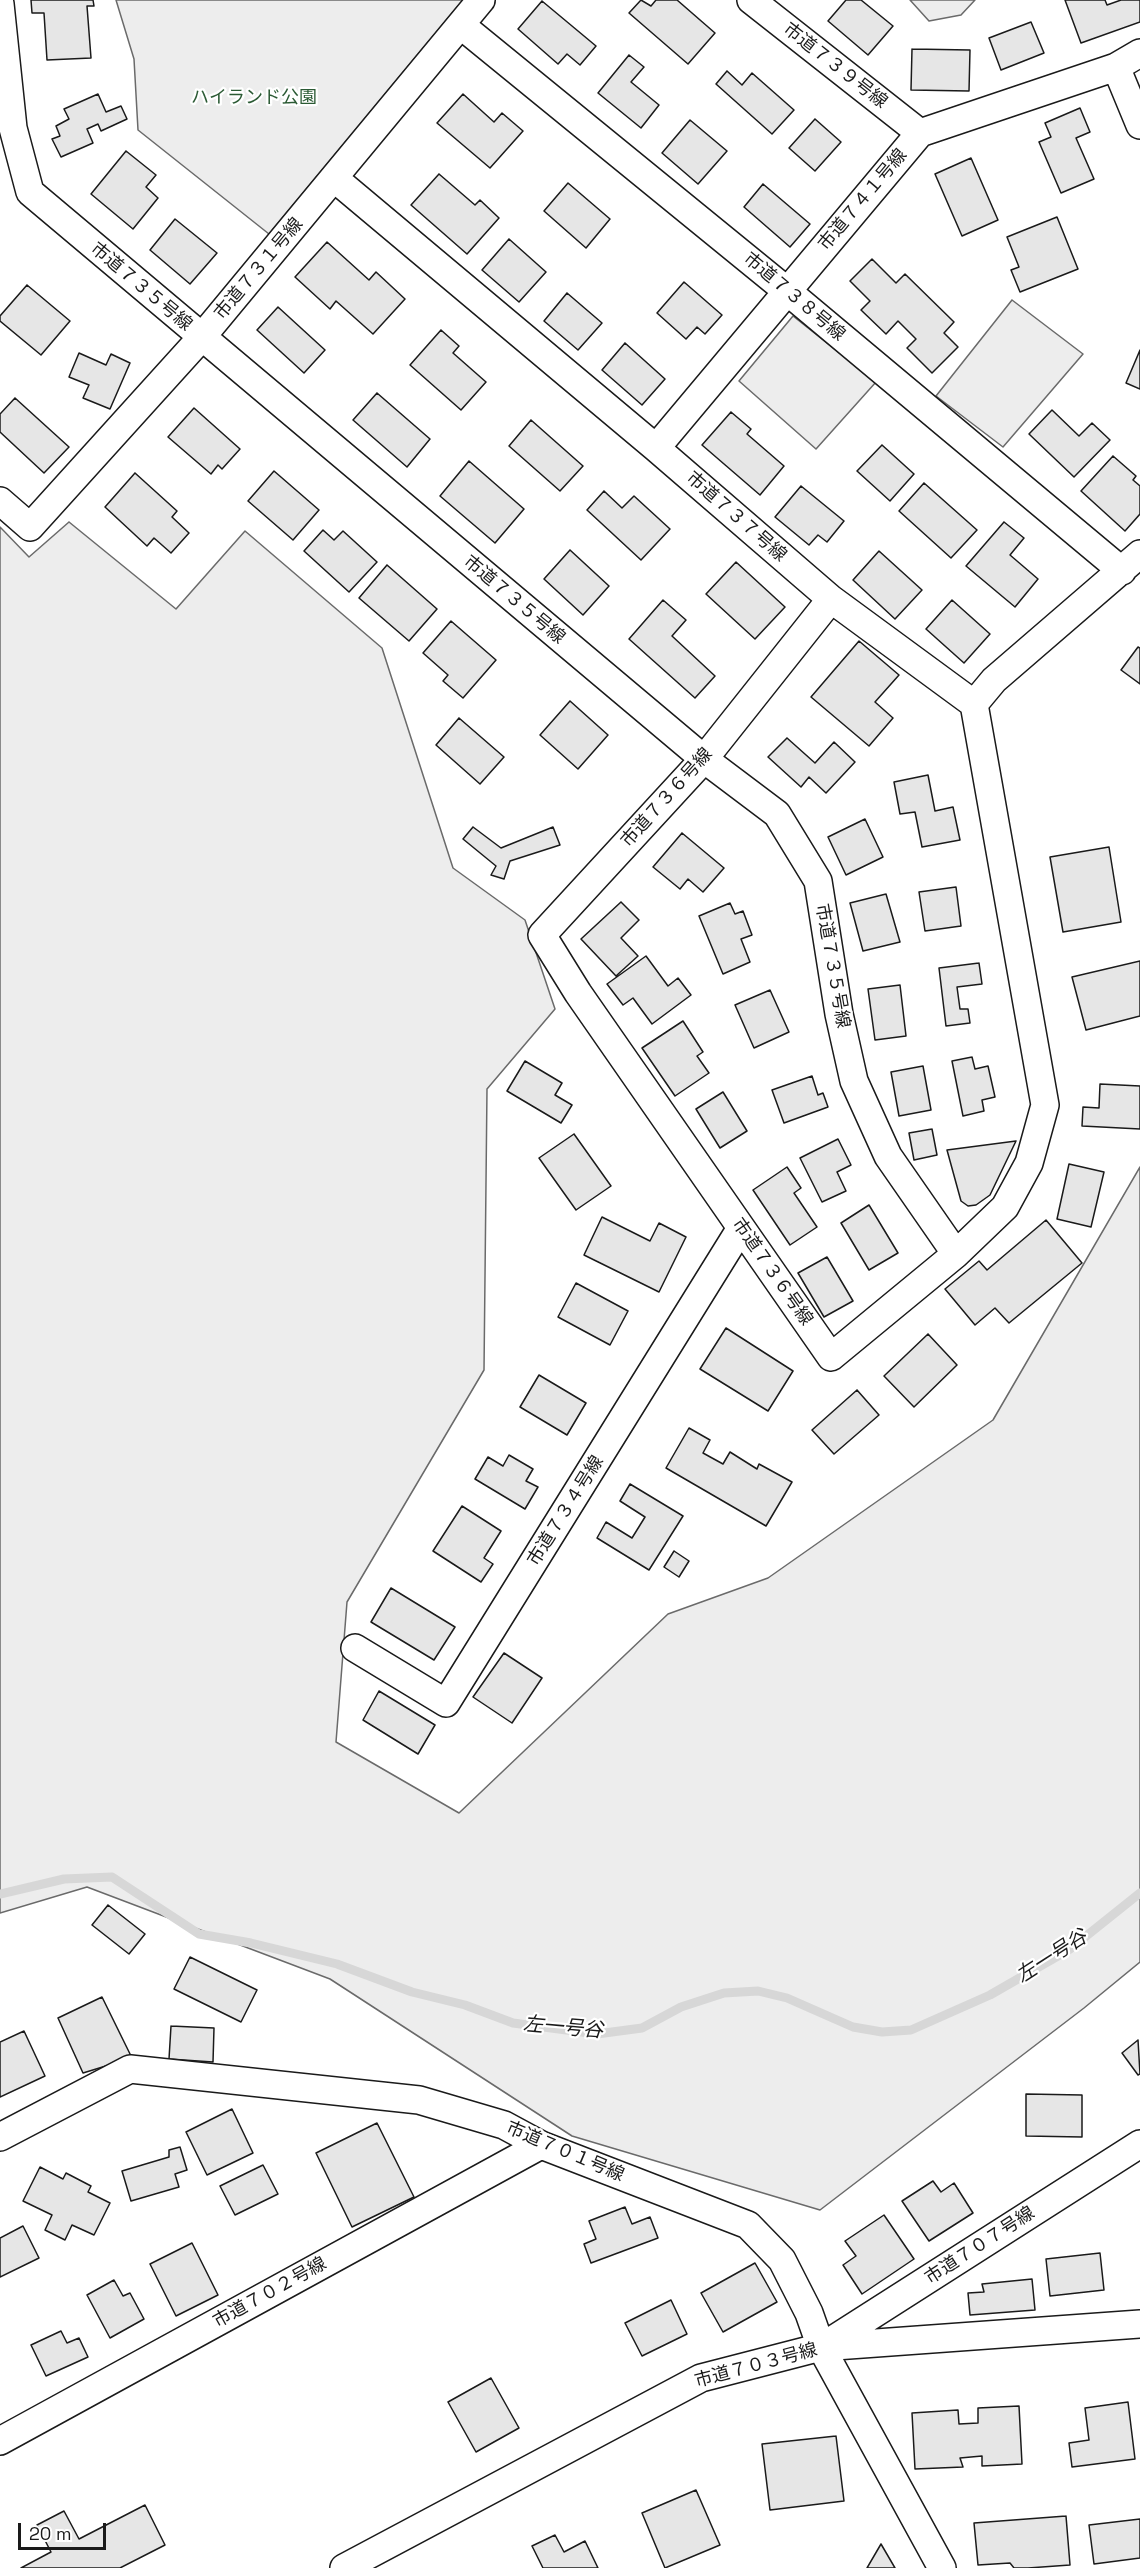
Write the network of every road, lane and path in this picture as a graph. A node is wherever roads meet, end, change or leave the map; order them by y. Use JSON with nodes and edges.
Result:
{"nodes":[{"id":1,"x":481,"y":0,"type":"edge"},
{"id":2,"x":751,"y":0,"type":"edge"},
{"id":3,"x":0,"y":4,"type":"edge"},
{"id":4,"x":462,"y":26,"type":"junction"},
{"id":5,"x":1140,"y":53,"type":"edge"},
{"id":6,"x":1116,"y":67,"type":"junction"},
{"id":7,"x":1140,"y":125,"type":"edge"},
{"id":8,"x":920,"y":133,"type":"junction"},
{"id":9,"x":334,"y":178,"type":"junction"},
{"id":10,"x":788,"y":291,"type":"junction"},
{"id":11,"x":201,"y":338,"type":"junction"},
{"id":12,"x":656,"y":448,"type":"junction"},
{"id":13,"x":0,"y":501,"type":"edge"},
{"id":14,"x":1131,"y":562,"type":"edge"},
{"id":15,"x":831,"y":599,"type":"junction"},
{"id":16,"x":974,"y":704,"type":"junction"},
{"id":17,"x":704,"y":759,"type":"junction"},
{"id":18,"x":741,"y":1228,"type":"junction"},
{"id":19,"x":956,"y":1254,"type":"junction"},
{"id":20,"x":355,"y":1648,"type":"dead end"},
{"id":21,"x":0,"y":2137,"type":"edge"},
{"id":22,"x":1140,"y":2144,"type":"edge"},
{"id":23,"x":541,"y":2145,"type":"junction"},
{"id":24,"x":1140,"y":2324,"type":"edge"},
{"id":25,"x":821,"y":2348,"type":"junction"},
{"id":26,"x":0,"y":2441,"type":"edge"},
{"id":27,"x":344,"y":2568,"type":"edge"},
{"id":28,"x":942,"y":2568,"type":"edge"}],
"edges":[{"from":1,"to":4,"type":"street","name":"市道７３１号線"},
{"from":2,"to":8,"type":"street","name":"市道７３９号線"},
{"from":3,"to":11,"type":"street","name":"市道７３５号線"},
{"from":4,"to":9,"type":"street","name":"市道７３１号線"},
{"from":4,"to":10,"type":"street","name":"市道７３８号線"},
{"from":5,"to":6,"type":"street","name":"市道７４１号線"},
{"from":6,"to":7,"type":"street"},
{"from":6,"to":8,"type":"street","name":"市道７４１号線"},
{"from":8,"to":10,"type":"street","name":"市道７４１号線"},
{"from":9,"to":11,"type":"street","name":"市道７３１号線"},
{"from":9,"to":12,"type":"street","name":"市道７３７号線"},
{"from":10,"to":12,"type":"street","name":"市道７４１号線"},
{"from":10,"to":14,"type":"street","name":"市道７３８号線"},
{"from":11,"to":13,"type":"street","name":"市道７３１号線"},
{"from":11,"to":17,"type":"street","name":"市道７３５号線"},
{"from":12,"to":15,"type":"street","name":"市道７３７号線"},
{"from":14,"to":16,"type":"street"},
{"from":15,"to":16,"type":"street","name":"市道７３７号線"},
{"from":15,"to":17,"type":"street","name":"市道７３６号線"},
{"from":16,"to":19,"type":"street","name":"市道７３６号線"},
{"from":17,"to":18,"type":"street","name":"市道７３６号線"},
{"from":17,"to":19,"type":"street","name":"市道７３５号線"},
{"from":18,"to":19,"type":"street","name":"市道７３６号線"},
{"from":18,"to":20,"type":"street","name":"市道７３４号線"},
{"from":21,"to":23,"type":"street","name":"市道７０１号線"},
{"from":22,"to":25,"type":"street","name":"市道７０７号線"},
{"from":23,"to":25,"type":"street","name":"市道７０１号線"},
{"from":23,"to":26,"type":"street","name":"市道７０２号線"},
{"from":24,"to":25,"type":"street","name":"市道７０３号線"},
{"from":25,"to":27,"type":"street","name":"市道７０３号線"},
{"from":25,"to":28,"type":"street","name":"市道７０１号線"}]}
